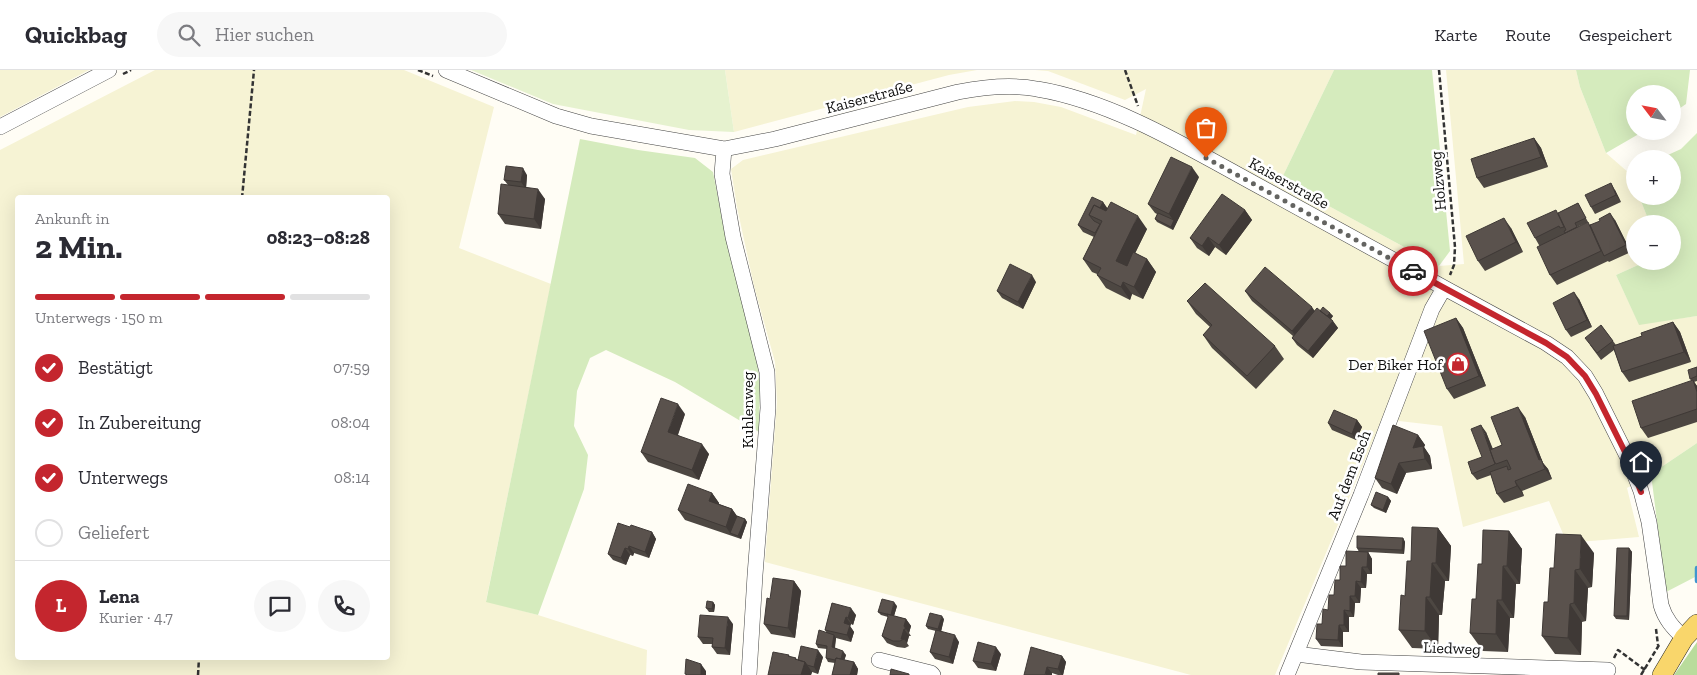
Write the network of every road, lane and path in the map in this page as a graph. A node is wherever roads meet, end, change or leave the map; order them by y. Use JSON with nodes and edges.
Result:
{"nodes":[{"id":1,"x":109,"y":70,"type":"edge"},
{"id":2,"x":254,"y":70,"type":"edge"},
{"id":3,"x":418,"y":70,"type":"edge"},
{"id":4,"x":1125,"y":70,"type":"edge"},
{"id":5,"x":1439,"y":70,"type":"edge"},
{"id":6,"x":440,"y":74,"type":"edge"},
{"id":7,"x":1136,"y":122,"type":"junction"},
{"id":8,"x":0,"y":127,"type":"edge"},
{"id":9,"x":724,"y":149,"type":"junction"},
{"id":10,"x":242,"y":195,"type":"edge"},
{"id":11,"x":1444,"y":288,"type":"junction"},
{"id":12,"x":1656,"y":627,"type":"dead end"},
{"id":13,"x":1691,"y":630,"type":"edge"},
{"id":14,"x":1296,"y":654,"type":"junction"},
{"id":15,"x":200,"y":660,"type":"edge"},
{"id":16,"x":879,"y":660,"type":"dead end"},
{"id":17,"x":1608,"y":670,"type":"joint"},
{"id":18,"x":1653,"y":672,"type":"edge"},
{"id":19,"x":198,"y":675,"type":"edge"},
{"id":20,"x":749,"y":675,"type":"edge"},
{"id":21,"x":933,"y":675,"type":"edge"},
{"id":22,"x":1287,"y":675,"type":"edge"},
{"id":23,"x":1641,"y":675,"type":"edge"},
{"id":24,"x":1652,"y":675,"type":"edge"}],
"edges":[{"from":1,"to":8,"type":"street"},
{"from":2,"to":10,"type":"path"},
{"from":3,"to":6,"type":"path"},
{"from":4,"to":7,"type":"path"},
{"from":5,"to":11,"type":"path","name":"Holzweg"},
{"from":6,"to":9,"type":"street","name":"Kaiserstraße"},
{"from":7,"to":9,"type":"street","name":"Kaiserstraße"},
{"from":7,"to":11,"type":"street","name":"Kaiserstraße"},
{"from":9,"to":20,"type":"street","name":"Kuhlenweg"},
{"from":11,"to":13,"type":"street","name":"Kaiserstraße"},
{"from":11,"to":14,"type":"street","name":"Auf dem Esch"},
{"from":12,"to":18,"type":"path"},
{"from":13,"to":18,"type":"main road"},
{"from":14,"to":17,"type":"street","name":"Liedweg"},
{"from":14,"to":22,"type":"street","name":"Auf dem Esch"},
{"from":15,"to":19,"type":"path"},
{"from":16,"to":21,"type":"street"},
{"from":17,"to":18,"type":"path"},
{"from":18,"to":23,"type":"path"},
{"from":18,"to":24,"type":"path"}]}
